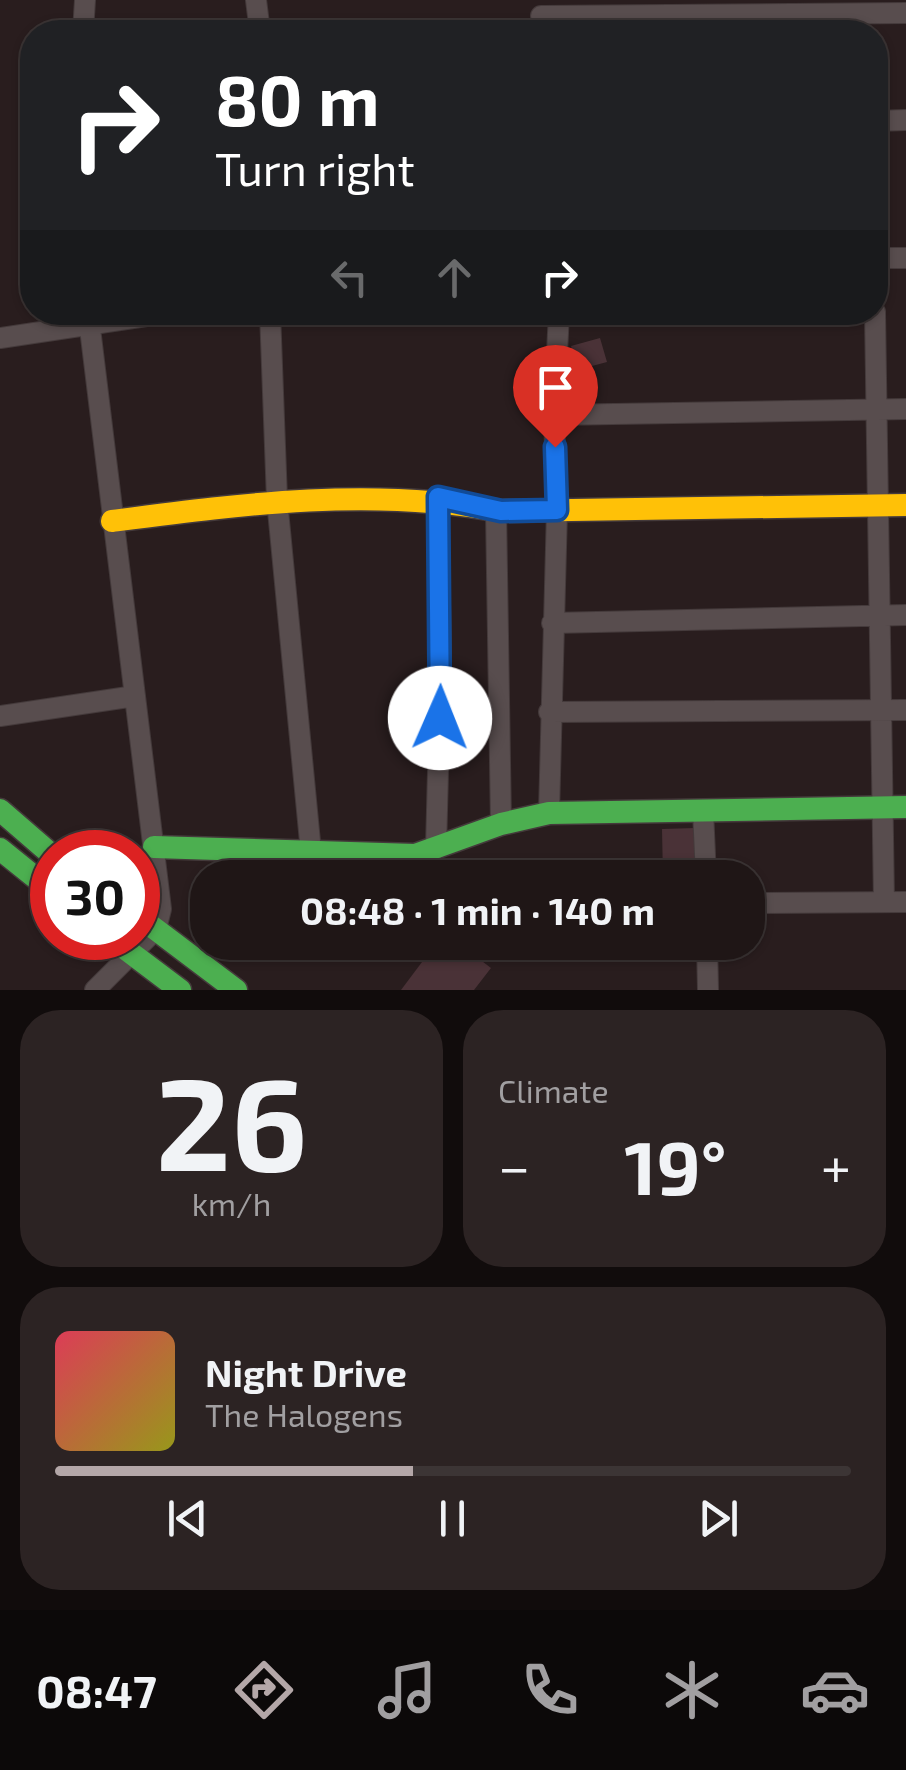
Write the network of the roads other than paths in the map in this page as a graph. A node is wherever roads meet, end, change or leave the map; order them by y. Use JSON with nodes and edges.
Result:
{"nodes":[{"id":1,"x":906,"y":13,"type":"edge"},
{"id":2,"x":541,"y":16,"type":"edge"},
{"id":3,"x":865,"y":16,"type":"edge"},
{"id":4,"x":57,"y":325,"type":"edge"},
{"id":5,"x":89,"y":325,"type":"edge"},
{"id":6,"x":270,"y":325,"type":"edge"},
{"id":7,"x":558,"y":325,"type":"edge"},
{"id":8,"x":875,"y":325,"type":"edge"},
{"id":9,"x":0,"y":338,"type":"edge"},
{"id":10,"x":906,"y":409,"type":"edge"},
{"id":11,"x":874,"y":410,"type":"junction"},
{"id":12,"x":554,"y":416,"type":"junction"},
{"id":13,"x":438,"y":497,"type":"junction"},
{"id":14,"x":277,"y":500,"type":"junction"},
{"id":15,"x":906,"y":505,"type":"edge"},
{"id":16,"x":875,"y":506,"type":"junction"},
{"id":17,"x":496,"y":510,"type":"junction"},
{"id":18,"x":557,"y":510,"type":"junction"},
{"id":19,"x":112,"y":521,"type":"junction"},
{"id":20,"x":906,"y":615,"type":"edge"},
{"id":21,"x":878,"y":616,"type":"junction"},
{"id":22,"x":552,"y":623,"type":"junction"},
{"id":23,"x":135,"y":696,"type":"junction"},
{"id":24,"x":906,"y":710,"type":"edge"},
{"id":25,"x":549,"y":712,"type":"junction"},
{"id":26,"x":880,"y":712,"type":"junction"},
{"id":27,"x":0,"y":716,"type":"edge"},
{"id":28,"x":895,"y":807,"type":"edge"},
{"id":29,"x":0,"y":810,"type":"edge"},
{"id":30,"x":703,"y":810,"type":"junction"},
{"id":31,"x":549,"y":813,"type":"junction"},
{"id":32,"x":500,"y":824,"type":"junction"},
{"id":33,"x":152,"y":830,"type":"edge"},
{"id":34,"x":30,"y":837,"type":"edge"},
{"id":35,"x":160,"y":847,"type":"edge"},
{"id":36,"x":436,"y":848,"type":"junction"},
{"id":37,"x":0,"y":849,"type":"edge"},
{"id":38,"x":311,"y":852,"type":"junction"},
{"id":39,"x":705,"y":860,"type":"edge"},
{"id":40,"x":30,"y":873,"type":"edge"},
{"id":41,"x":884,"y":902,"type":"junction"},
{"id":42,"x":906,"y":902,"type":"edge"},
{"id":43,"x":765,"y":904,"type":"edge"},
{"id":44,"x":160,"y":933,"type":"edge"},
{"id":45,"x":129,"y":960,"type":"edge"},
{"id":46,"x":139,"y":960,"type":"edge"},
{"id":47,"x":708,"y":960,"type":"edge"},
{"id":48,"x":95,"y":990,"type":"edge"},
{"id":49,"x":180,"y":990,"type":"edge"},
{"id":50,"x":236,"y":990,"type":"edge"},
{"id":51,"x":708,"y":990,"type":"edge"}],
"edges":[{"from":1,"to":3,"type":"street"},
{"from":2,"to":3,"type":"street"},
{"from":4,"to":9,"type":"street"},
{"from":5,"to":19,"type":"street"},
{"from":6,"to":14,"type":"street"},
{"from":7,"to":12,"type":"street"},
{"from":8,"to":11,"type":"street"},
{"from":10,"to":11,"type":"street"},
{"from":11,"to":12,"type":"street"},
{"from":11,"to":16,"type":"street"},
{"from":12,"to":18,"type":"street"},
{"from":13,"to":14,"type":"street"},
{"from":13,"to":17,"type":"street"},
{"from":13,"to":36,"type":"street"},
{"from":14,"to":19,"type":"street"},
{"from":14,"to":38,"type":"street"},
{"from":15,"to":16,"type":"street"},
{"from":16,"to":18,"type":"street"},
{"from":16,"to":21,"type":"street"},
{"from":17,"to":18,"type":"street"},
{"from":17,"to":32,"type":"street"},
{"from":18,"to":22,"type":"street"},
{"from":19,"to":23,"type":"street"},
{"from":20,"to":21,"type":"street"},
{"from":21,"to":22,"type":"street"},
{"from":21,"to":26,"type":"street"},
{"from":22,"to":25,"type":"street"},
{"from":23,"to":27,"type":"street"},
{"from":23,"to":33,"type":"street"},
{"from":24,"to":26,"type":"street"},
{"from":25,"to":26,"type":"street"},
{"from":25,"to":31,"type":"street"},
{"from":26,"to":28,"type":"street"},
{"from":28,"to":30,"type":"street"},
{"from":28,"to":41,"type":"street"},
{"from":29,"to":34,"type":"street"},
{"from":30,"to":31,"type":"street"},
{"from":30,"to":39,"type":"street"},
{"from":31,"to":32,"type":"street"},
{"from":32,"to":36,"type":"street"},
{"from":35,"to":38,"type":"street"},
{"from":36,"to":38,"type":"street"},
{"from":37,"to":40,"type":"street"},
{"from":41,"to":42,"type":"street"},
{"from":41,"to":43,"type":"street"},
{"from":44,"to":50,"type":"street"},
{"from":45,"to":48,"type":"street"},
{"from":46,"to":49,"type":"street"},
{"from":47,"to":51,"type":"street"}]}
